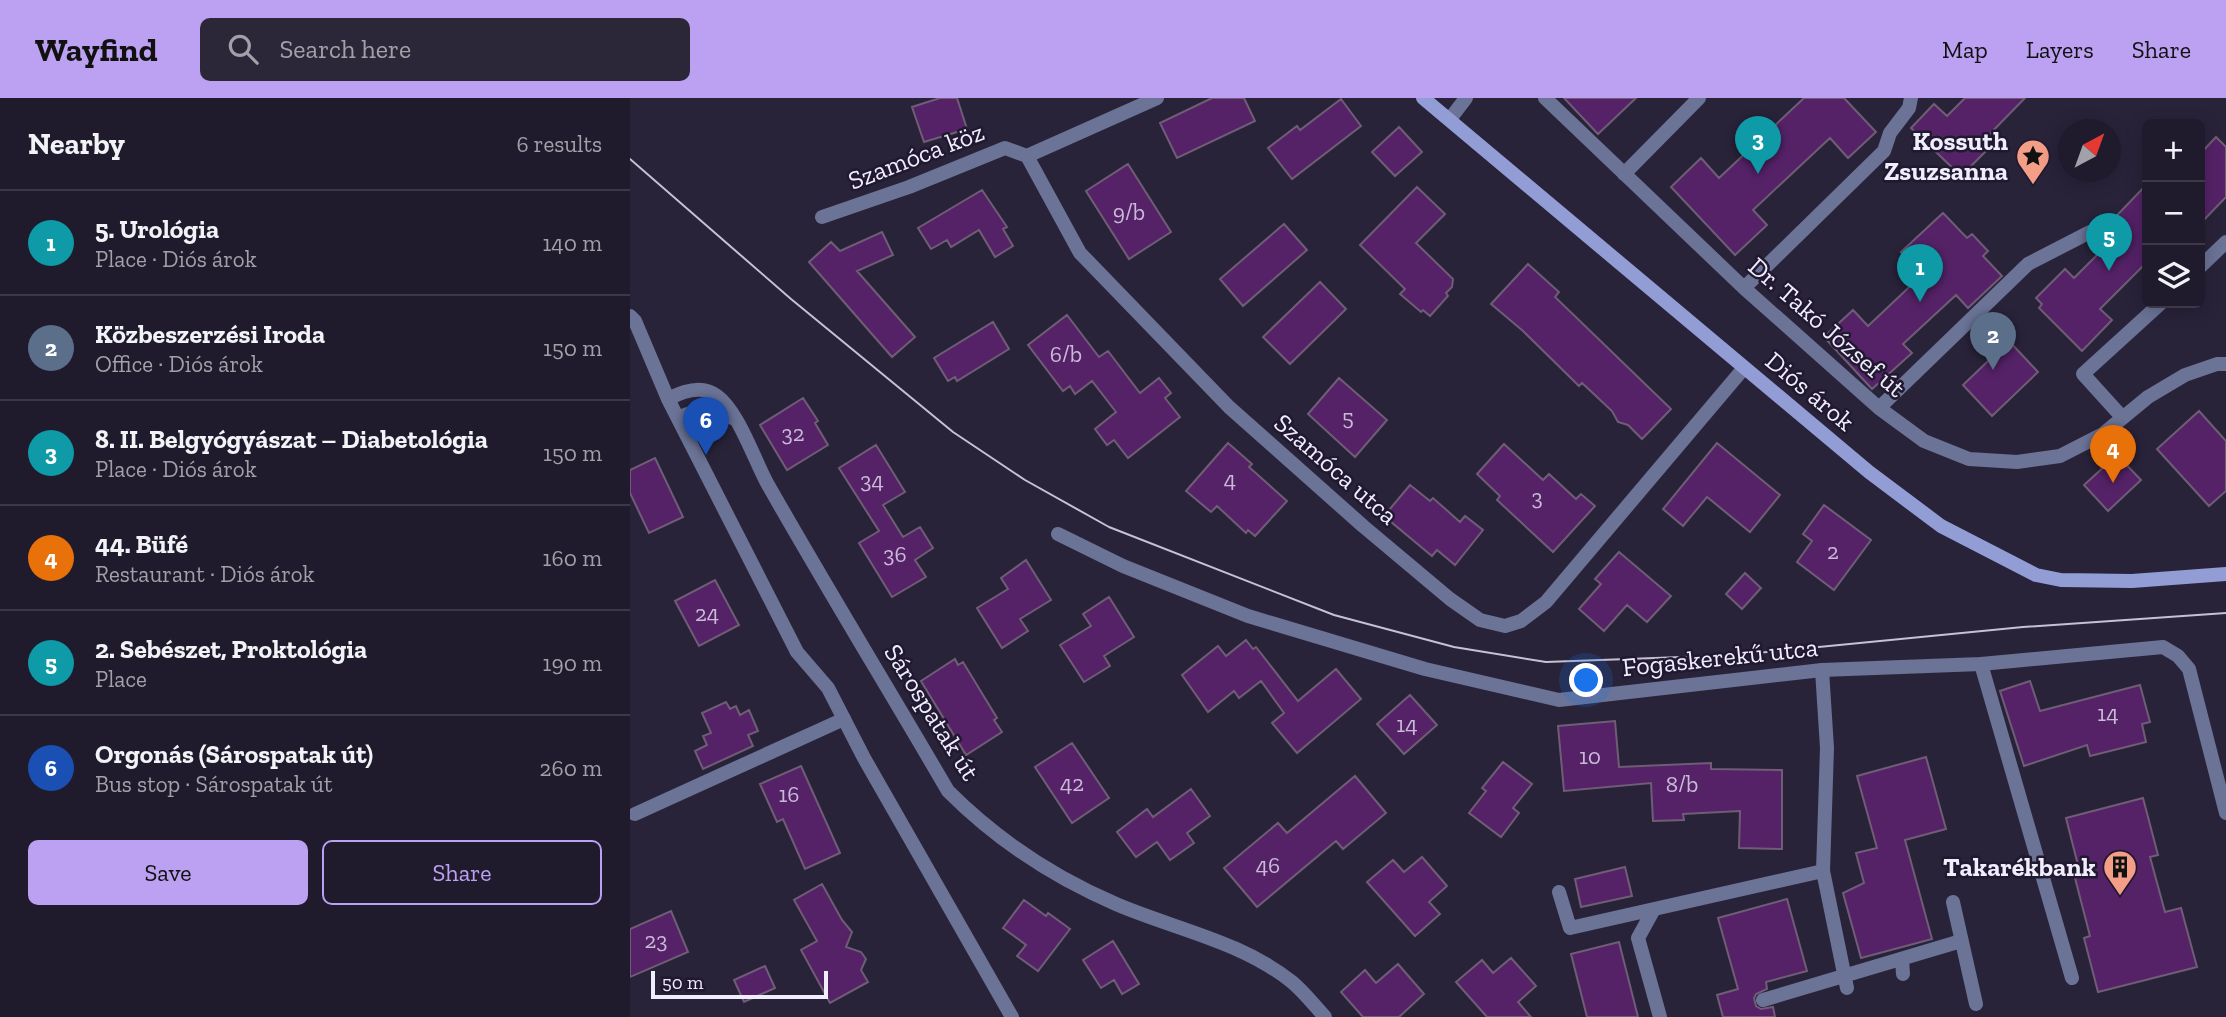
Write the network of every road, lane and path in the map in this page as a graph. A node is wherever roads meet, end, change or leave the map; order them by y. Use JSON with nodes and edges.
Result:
{"nodes":[{"id":1,"x":1157,"y":98,"type":"edge"},
{"id":2,"x":1423,"y":98,"type":"edge"},
{"id":3,"x":1466,"y":98,"type":"edge"},
{"id":4,"x":1545,"y":98,"type":"edge"},
{"id":5,"x":1699,"y":98,"type":"edge"},
{"id":6,"x":1911,"y":98,"type":"edge"},
{"id":7,"x":1450,"y":119,"type":"junction"},
{"id":8,"x":1027,"y":156,"type":"junction"},
{"id":9,"x":1624,"y":174,"type":"junction"},
{"id":10,"x":822,"y":217,"type":"dead end"},
{"id":11,"x":2090,"y":232,"type":"dead end"},
{"id":12,"x":2226,"y":243,"type":"edge"},
{"id":13,"x":2205,"y":262,"type":"edge"},
{"id":14,"x":1744,"y":288,"type":"junction"},
{"id":15,"x":2155,"y":308,"type":"edge"},
{"id":16,"x":630,"y":316,"type":"edge"},
{"id":17,"x":2226,"y":364,"type":"edge"},
{"id":18,"x":1744,"y":368,"type":"junction"},
{"id":19,"x":668,"y":399,"type":"junction"},
{"id":20,"x":1879,"y":408,"type":"junction"},
{"id":21,"x":2122,"y":417,"type":"junction"},
{"id":22,"x":678,"y":418,"type":"junction"},
{"id":23,"x":735,"y":419,"type":"junction"},
{"id":24,"x":1058,"y":534,"type":"dead end"},
{"id":25,"x":2226,"y":574,"type":"edge"},
{"id":26,"x":1981,"y":664,"type":"junction"},
{"id":27,"x":1822,"y":670,"type":"junction"},
{"id":28,"x":844,"y":719,"type":"junction"},
{"id":29,"x":2226,"y":813,"type":"edge"},
{"id":30,"x":635,"y":814,"type":"dead end"},
{"id":31,"x":1823,"y":871,"type":"junction"},
{"id":32,"x":1559,"y":892,"type":"dead end"},
{"id":33,"x":1953,"y":902,"type":"dead end"},
{"id":34,"x":1654,"y":909,"type":"junction"},
{"id":35,"x":1962,"y":942,"type":"junction"},
{"id":36,"x":2072,"y":978,"type":"dead end"},
{"id":37,"x":1846,"y":982,"type":"junction"},
{"id":38,"x":1763,"y":1000,"type":"dead end"},
{"id":39,"x":1976,"y":1004,"type":"dead end"},
{"id":40,"x":1012,"y":1017,"type":"edge"},
{"id":41,"x":1325,"y":1017,"type":"edge"},
{"id":42,"x":1660,"y":1017,"type":"edge"}],
"edges":[{"from":1,"to":8,"type":"street"},
{"from":2,"to":7,"type":"street","name":"Diós árok"},
{"from":3,"to":7,"type":"street"},
{"from":4,"to":9,"type":"street","name":"Dr. Takó József út"},
{"from":5,"to":9,"type":"street"},
{"from":6,"to":14,"type":"street"},
{"from":7,"to":18,"type":"street","name":"Diós árok"},
{"from":8,"to":10,"type":"street","name":"Szamóca köz"},
{"from":8,"to":18,"type":"street","name":"Szamóca utca"},
{"from":9,"to":14,"type":"street","name":"Dr. Takó József út"},
{"from":11,"to":20,"type":"street"},
{"from":12,"to":13,"type":"street"},
{"from":14,"to":20,"type":"street","name":"Dr. Takó József út"},
{"from":15,"to":21,"type":"street"},
{"from":16,"to":19,"type":"street"},
{"from":17,"to":21,"type":"street","name":"Dr. Takó József út"},
{"from":18,"to":25,"type":"street","name":"Diós árok"},
{"from":19,"to":22,"type":"street"},
{"from":19,"to":23,"type":"street","name":"Sárospatak út"},
{"from":20,"to":21,"type":"street","name":"Dr. Takó József út"},
{"from":22,"to":23,"type":"street"},
{"from":22,"to":28,"type":"street"},
{"from":23,"to":41,"type":"street","name":"Sárospatak út"},
{"from":24,"to":27,"type":"street","name":"Fogaskerekű utca"},
{"from":26,"to":27,"type":"street","name":"Fogaskerekű utca"},
{"from":26,"to":29,"type":"street","name":"Fogaskerekű utca"},
{"from":26,"to":36,"type":"street"},
{"from":27,"to":31,"type":"street"},
{"from":28,"to":30,"type":"street"},
{"from":28,"to":40,"type":"street"},
{"from":31,"to":34,"type":"street"},
{"from":31,"to":37,"type":"street"},
{"from":32,"to":34,"type":"street"},
{"from":33,"to":35,"type":"street"},
{"from":34,"to":42,"type":"street"},
{"from":35,"to":37,"type":"street"},
{"from":35,"to":39,"type":"street"},
{"from":37,"to":38,"type":"street"}]}
